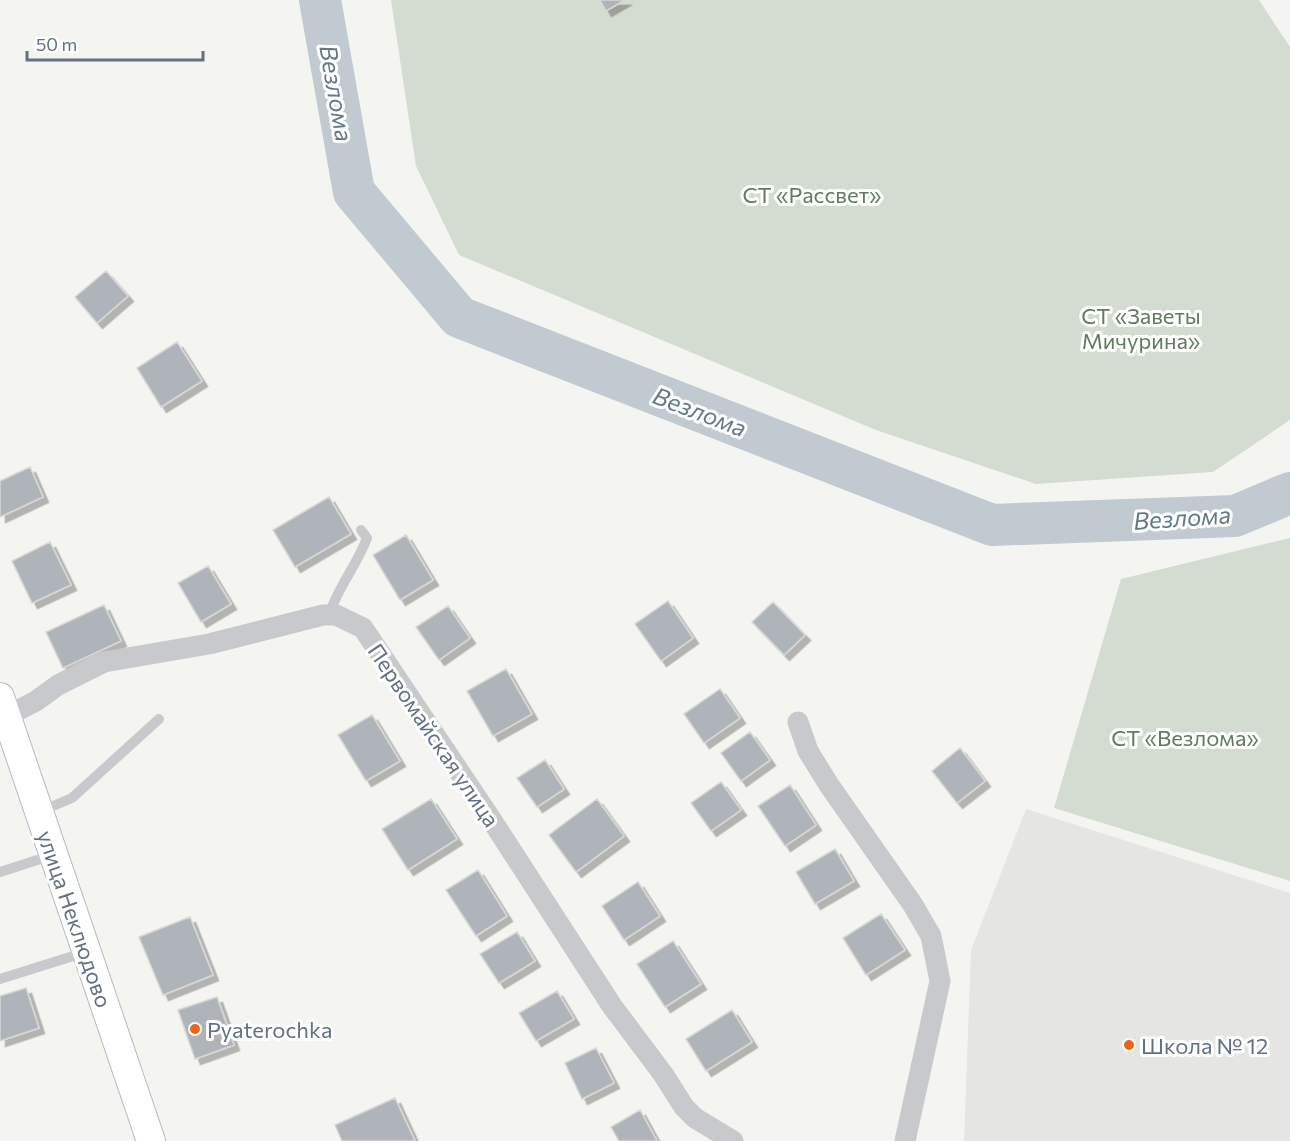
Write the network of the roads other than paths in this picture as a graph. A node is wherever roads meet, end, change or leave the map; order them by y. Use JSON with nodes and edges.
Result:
{"nodes":[{"id":1,"x":361,"y":530,"type":"dead end"},
{"id":2,"x":329,"y":615,"type":"junction"},
{"id":3,"x":3,"y":707,"type":"edge"},
{"id":4,"x":159,"y":719,"type":"dead end"},
{"id":5,"x":798,"y":722,"type":"dead end"},
{"id":6,"x":39,"y":812,"type":"junction"},
{"id":7,"x":53,"y":855,"type":"junction"},
{"id":8,"x":0,"y":872,"type":"edge"},
{"id":9,"x":86,"y":951,"type":"junction"},
{"id":10,"x":0,"y":979,"type":"edge"},
{"id":11,"x":151,"y":1141,"type":"edge"},
{"id":12,"x":733,"y":1141,"type":"edge"},
{"id":13,"x":905,"y":1141,"type":"edge"}],
"edges":[{"from":1,"to":2,"type":"lane"},
{"from":2,"to":3,"type":"street"},
{"from":2,"to":12,"type":"street","name":"Первомайская улица"},
{"from":3,"to":6,"type":"main road","name":"улица Неклюдово"},
{"from":4,"to":6,"type":"lane"},
{"from":5,"to":13,"type":"street"},
{"from":6,"to":7,"type":"main road","name":"улица Неклюдово"},
{"from":7,"to":8,"type":"lane"},
{"from":7,"to":9,"type":"main road","name":"улица Неклюдово"},
{"from":9,"to":10,"type":"lane"},
{"from":9,"to":11,"type":"main road","name":"улица Неклюдово"}]}
